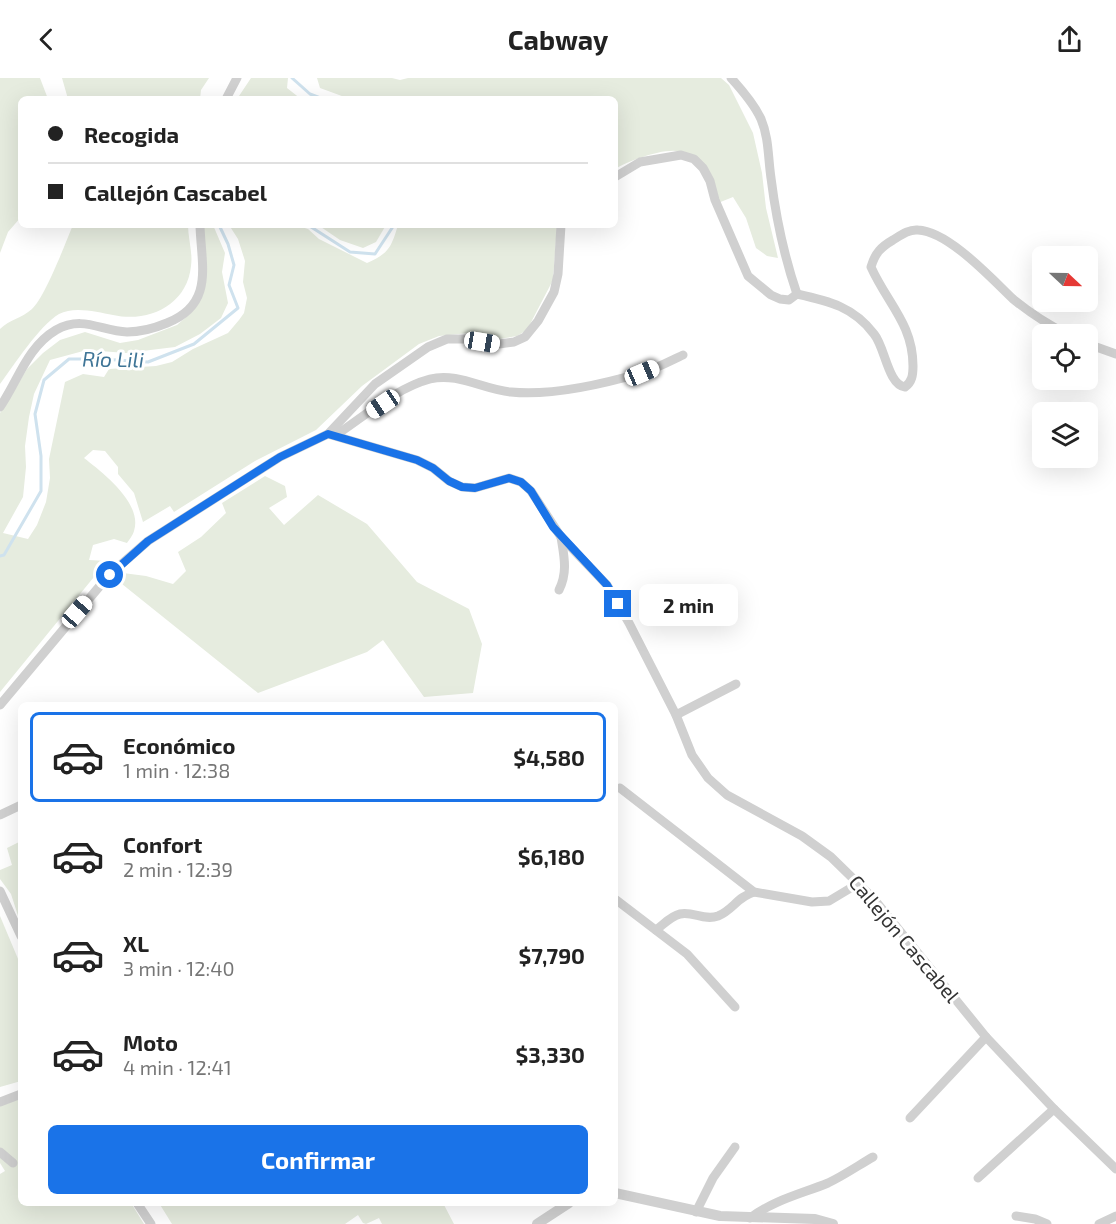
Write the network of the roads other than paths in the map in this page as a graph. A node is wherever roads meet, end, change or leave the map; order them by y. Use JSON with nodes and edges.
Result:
{"nodes":[{"id":1,"x":237,"y":78,"type":"edge"},
{"id":2,"x":731,"y":78,"type":"edge"},
{"id":3,"x":228,"y":96,"type":"edge"},
{"id":4,"x":618,"y":175,"type":"edge"},
{"id":5,"x":200,"y":228,"type":"edge"},
{"id":6,"x":561,"y":228,"type":"edge"},
{"id":7,"x":797,"y":294,"type":"junction"},
{"id":8,"x":1052,"y":324,"type":"edge"},
{"id":9,"x":1098,"y":348,"type":"edge"},
{"id":10,"x":1116,"y":354,"type":"edge"},
{"id":11,"x":683,"y":355,"type":"dead end"},
{"id":12,"x":0,"y":407,"type":"edge"},
{"id":13,"x":332,"y":435,"type":"junction"},
{"id":14,"x":561,"y":537,"type":"junction"},
{"id":15,"x":559,"y":590,"type":"dead end"},
{"id":16,"x":736,"y":684,"type":"dead end"},
{"id":17,"x":0,"y":705,"type":"edge"},
{"id":18,"x":676,"y":716,"type":"junction"},
{"id":19,"x":620,"y":788,"type":"dead end"},
{"id":20,"x":18,"y":806,"type":"edge"},
{"id":21,"x":0,"y":814,"type":"edge"},
{"id":22,"x":859,"y":883,"type":"junction"},
{"id":23,"x":0,"y":891,"type":"edge"},
{"id":24,"x":753,"y":892,"type":"junction"},
{"id":25,"x":618,"y":901,"type":"edge"},
{"id":26,"x":18,"y":930,"type":"edge"},
{"id":27,"x":656,"y":930,"type":"junction"},
{"id":28,"x":735,"y":1007,"type":"dead end"},
{"id":29,"x":986,"y":1037,"type":"junction"},
{"id":30,"x":18,"y":1095,"type":"edge"},
{"id":31,"x":0,"y":1102,"type":"edge"},
{"id":32,"x":1054,"y":1109,"type":"junction"},
{"id":33,"x":910,"y":1118,"type":"dead end"},
{"id":34,"x":735,"y":1148,"type":"dead end"},
{"id":35,"x":0,"y":1152,"type":"edge"},
{"id":36,"x":873,"y":1157,"type":"dead end"},
{"id":37,"x":13,"y":1162,"type":"dead end"},
{"id":38,"x":1116,"y":1169,"type":"edge"},
{"id":39,"x":978,"y":1178,"type":"dead end"},
{"id":40,"x":618,"y":1194,"type":"edge"},
{"id":41,"x":139,"y":1206,"type":"edge"},
{"id":42,"x":564,"y":1206,"type":"edge"},
{"id":43,"x":696,"y":1212,"type":"junction"},
{"id":44,"x":1016,"y":1216,"type":"dead end"},
{"id":45,"x":1116,"y":1216,"type":"edge"},
{"id":46,"x":749,"y":1218,"type":"junction"},
{"id":47,"x":151,"y":1224,"type":"edge"},
{"id":48,"x":537,"y":1224,"type":"edge"},
{"id":49,"x":833,"y":1224,"type":"edge"},
{"id":50,"x":1047,"y":1224,"type":"edge"},
{"id":51,"x":1099,"y":1224,"type":"edge"}],
"edges":[{"from":1,"to":3,"type":"street"},
{"from":2,"to":7,"type":"street"},
{"from":4,"to":7,"type":"street"},
{"from":5,"to":12,"type":"street"},
{"from":6,"to":13,"type":"street"},
{"from":7,"to":8,"type":"street"},
{"from":9,"to":10,"type":"street"},
{"from":11,"to":13,"type":"street"},
{"from":13,"to":14,"type":"street","name":"Callejón Cascabel"},
{"from":13,"to":17,"type":"street"},
{"from":14,"to":15,"type":"street"},
{"from":14,"to":18,"type":"street","name":"Callejón Cascabel"},
{"from":16,"to":18,"type":"street"},
{"from":18,"to":22,"type":"street","name":"Callejón Cascabel"},
{"from":19,"to":24,"type":"street"},
{"from":20,"to":21,"type":"street"},
{"from":22,"to":24,"type":"street"},
{"from":22,"to":29,"type":"street","name":"Callejón Cascabel"},
{"from":23,"to":26,"type":"street"},
{"from":24,"to":27,"type":"street"},
{"from":25,"to":27,"type":"street"},
{"from":27,"to":28,"type":"street"},
{"from":29,"to":32,"type":"street","name":"Callejón Cascabel"},
{"from":29,"to":33,"type":"street"},
{"from":30,"to":31,"type":"street"},
{"from":32,"to":38,"type":"street","name":"Callejón Cascabel"},
{"from":32,"to":39,"type":"street"},
{"from":34,"to":43,"type":"street"},
{"from":35,"to":37,"type":"street"},
{"from":36,"to":46,"type":"street"},
{"from":40,"to":43,"type":"street"},
{"from":41,"to":47,"type":"street"},
{"from":42,"to":48,"type":"street"},
{"from":43,"to":46,"type":"street"},
{"from":44,"to":50,"type":"street"},
{"from":45,"to":51,"type":"street"},
{"from":46,"to":49,"type":"street"}]}
